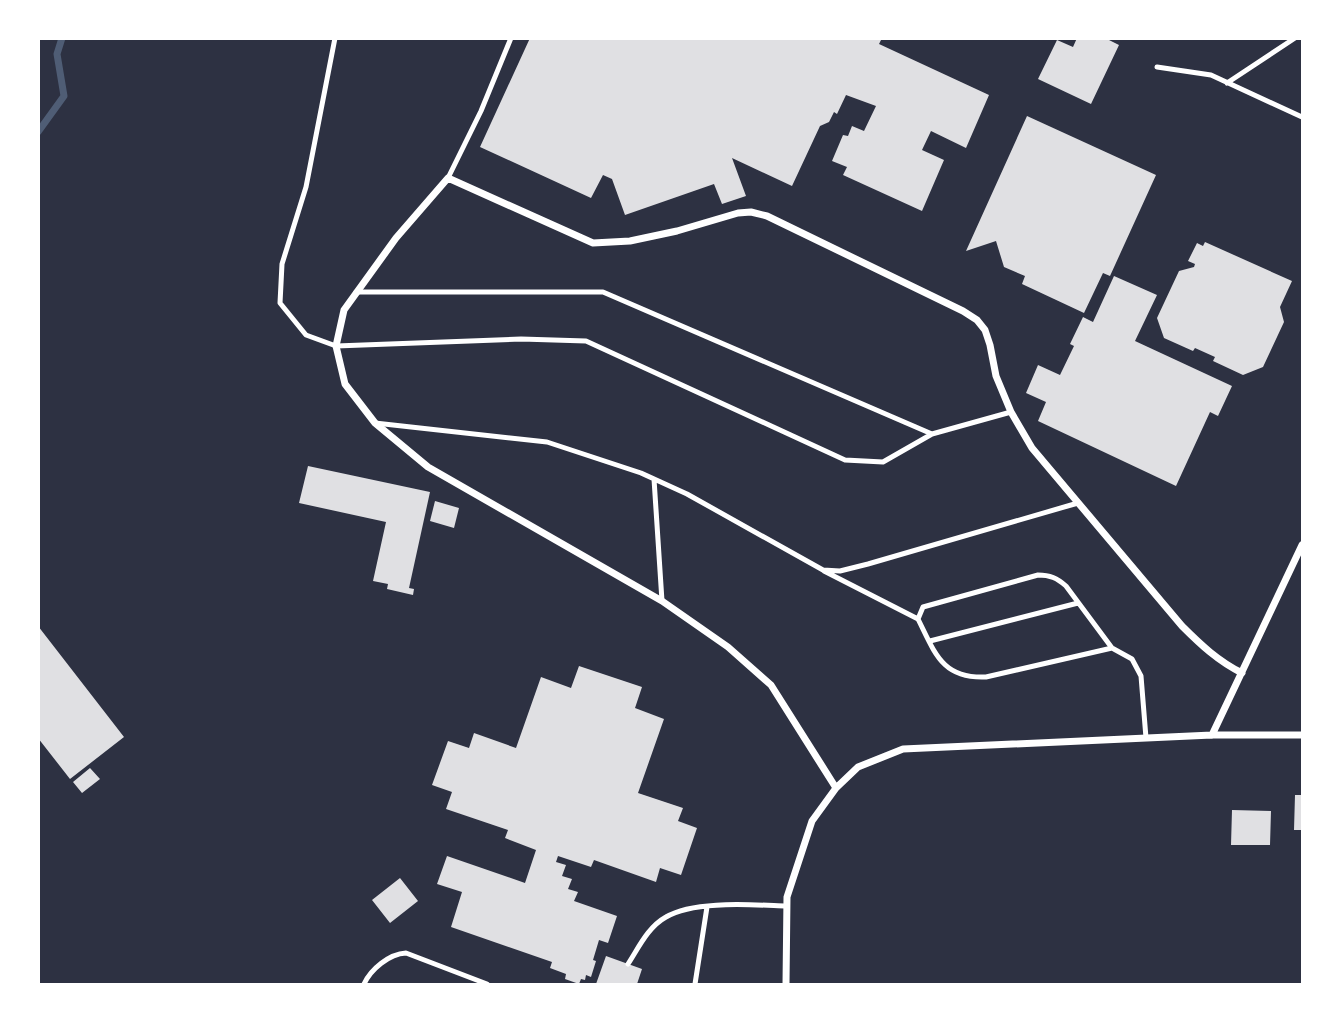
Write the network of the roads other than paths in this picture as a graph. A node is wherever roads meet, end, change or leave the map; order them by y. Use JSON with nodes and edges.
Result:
{"nodes":[{"id":1,"x":335,"y":38,"type":"edge"},
{"id":2,"x":511,"y":38,"type":"edge"},
{"id":3,"x":1295,"y":38,"type":"edge"},
{"id":4,"x":1157,"y":67,"type":"dead end"},
{"id":5,"x":1227,"y":83,"type":"junction"},
{"id":6,"x":1303,"y":117,"type":"edge"},
{"id":7,"x":448,"y":178,"type":"junction"},
{"id":8,"x":356,"y":292,"type":"junction"},
{"id":9,"x":336,"y":346,"type":"junction"},
{"id":10,"x":1011,"y":412,"type":"junction"},
{"id":11,"x":375,"y":423,"type":"junction"},
{"id":12,"x":932,"y":434,"type":"junction"},
{"id":13,"x":654,"y":479,"type":"junction"},
{"id":14,"x":1078,"y":503,"type":"junction"},
{"id":15,"x":1303,"y":545,"type":"edge"},
{"id":16,"x":823,"y":570,"type":"junction"},
{"id":17,"x":662,"y":601,"type":"junction"},
{"id":18,"x":1078,"y":603,"type":"junction"},
{"id":19,"x":918,"y":619,"type":"junction"},
{"id":20,"x":930,"y":641,"type":"junction"},
{"id":21,"x":1112,"y":648,"type":"junction"},
{"id":22,"x":1242,"y":673,"type":"junction"},
{"id":23,"x":1212,"y":735,"type":"junction"},
{"id":24,"x":1303,"y":735,"type":"edge"},
{"id":25,"x":1146,"y":737,"type":"junction"},
{"id":26,"x":836,"y":788,"type":"junction"},
{"id":27,"x":787,"y":906,"type":"junction"},
{"id":28,"x":707,"y":907,"type":"junction"},
{"id":29,"x":628,"y":964,"type":"dead end"},
{"id":30,"x":364,"y":985,"type":"edge"},
{"id":31,"x":487,"y":985,"type":"edge"},
{"id":32,"x":695,"y":985,"type":"edge"},
{"id":33,"x":786,"y":985,"type":"edge"}],
"edges":[{"from":1,"to":9,"type":"lane"},
{"from":2,"to":7,"type":"lane"},
{"from":3,"to":5,"type":"lane"},
{"from":4,"to":5,"type":"lane"},
{"from":5,"to":6,"type":"lane"},
{"from":7,"to":8,"type":"street"},
{"from":7,"to":10,"type":"street"},
{"from":8,"to":9,"type":"street"},
{"from":8,"to":12,"type":"lane"},
{"from":9,"to":11,"type":"street"},
{"from":9,"to":12,"type":"lane"},
{"from":10,"to":12,"type":"lane"},
{"from":10,"to":14,"type":"street"},
{"from":11,"to":13,"type":"lane"},
{"from":11,"to":17,"type":"street"},
{"from":13,"to":16,"type":"lane"},
{"from":13,"to":17,"type":"lane"},
{"from":14,"to":16,"type":"lane"},
{"from":14,"to":22,"type":"street"},
{"from":15,"to":22,"type":"street"},
{"from":16,"to":19,"type":"lane"},
{"from":17,"to":26,"type":"street"},
{"from":18,"to":19,"type":"lane"},
{"from":18,"to":20,"type":"lane"},
{"from":18,"to":21,"type":"lane"},
{"from":19,"to":20,"type":"lane"},
{"from":20,"to":21,"type":"lane"},
{"from":21,"to":25,"type":"lane"},
{"from":22,"to":23,"type":"street"},
{"from":23,"to":24,"type":"street"},
{"from":23,"to":25,"type":"street"},
{"from":25,"to":26,"type":"street"},
{"from":26,"to":27,"type":"street"},
{"from":27,"to":28,"type":"lane"},
{"from":27,"to":33,"type":"street"},
{"from":28,"to":29,"type":"lane"},
{"from":28,"to":32,"type":"lane"},
{"from":30,"to":31,"type":"lane"}]}
